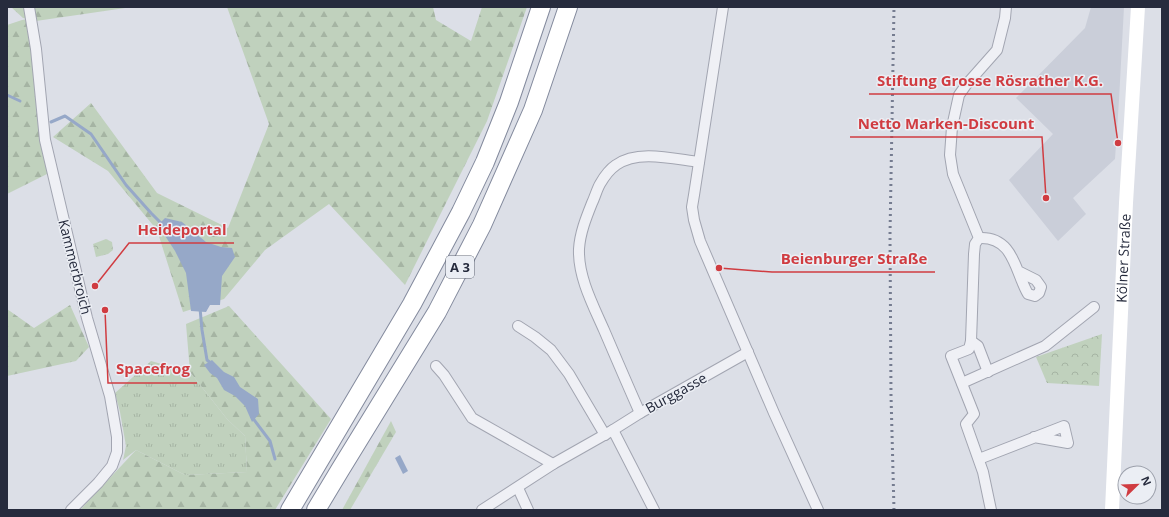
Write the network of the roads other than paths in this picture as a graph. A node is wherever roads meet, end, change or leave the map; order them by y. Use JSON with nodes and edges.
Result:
{"nodes":[{"id":1,"x":29,"y":7,"type":"edge"},
{"id":2,"x":541,"y":7,"type":"edge"},
{"id":3,"x":568,"y":7,"type":"edge"},
{"id":4,"x":723,"y":7,"type":"edge"},
{"id":5,"x":1006,"y":7,"type":"edge"},
{"id":6,"x":1138,"y":7,"type":"edge"},
{"id":7,"x":699,"y":162,"type":"junction"},
{"id":8,"x":979,"y":238,"type":"junction"},
{"id":9,"x":1020,"y":272,"type":"dead end"},
{"id":10,"x":1094,"y":307,"type":"dead end"},
{"id":11,"x":518,"y":326,"type":"dead end"},
{"id":12,"x":971,"y":341,"type":"junction"},
{"id":13,"x":748,"y":352,"type":"junction"},
{"id":14,"x":436,"y":366,"type":"dead end"},
{"id":15,"x":988,"y":372,"type":"junction"},
{"id":16,"x":962,"y":383,"type":"junction"},
{"id":17,"x":640,"y":413,"type":"junction"},
{"id":18,"x":609,"y":433,"type":"junction"},
{"id":19,"x":1034,"y":437,"type":"dead end"},
{"id":20,"x":979,"y":459,"type":"junction"},
{"id":21,"x":553,"y":464,"type":"junction"},
{"id":22,"x":518,"y":488,"type":"junction"},
{"id":23,"x":71,"y":510,"type":"edge"},
{"id":24,"x":290,"y":510,"type":"edge"},
{"id":25,"x":316,"y":510,"type":"edge"},
{"id":26,"x":482,"y":510,"type":"edge"},
{"id":27,"x":528,"y":510,"type":"edge"},
{"id":28,"x":654,"y":510,"type":"edge"},
{"id":29,"x":818,"y":510,"type":"edge"},
{"id":30,"x":991,"y":510,"type":"edge"},
{"id":31,"x":1112,"y":510,"type":"edge"}],
"edges":[{"from":1,"to":23,"type":"street","name":"Kammerbroich"},
{"from":2,"to":24,"type":"highway","number":"A 3"},
{"from":3,"to":25,"type":"highway","number":"A 3"},
{"from":4,"to":7,"type":"street"},
{"from":5,"to":8,"type":"street"},
{"from":6,"to":31,"type":"main road","name":"Kölner Straße"},
{"from":7,"to":13,"type":"street"},
{"from":7,"to":17,"type":"street"},
{"from":8,"to":9,"type":"street"},
{"from":8,"to":12,"type":"street"},
{"from":10,"to":15,"type":"street"},
{"from":11,"to":18,"type":"street"},
{"from":12,"to":15,"type":"street"},
{"from":12,"to":16,"type":"street"},
{"from":13,"to":17,"type":"street","name":"Burggasse"},
{"from":13,"to":29,"type":"street"},
{"from":14,"to":21,"type":"street"},
{"from":15,"to":16,"type":"street"},
{"from":16,"to":20,"type":"street"},
{"from":17,"to":18,"type":"street","name":"Burggasse"},
{"from":18,"to":21,"type":"street","name":"Burggasse"},
{"from":18,"to":28,"type":"street"},
{"from":19,"to":20,"type":"street"},
{"from":20,"to":30,"type":"street"},
{"from":21,"to":22,"type":"street","name":"Burggasse"},
{"from":22,"to":26,"type":"street","name":"Burggasse"},
{"from":22,"to":27,"type":"street"}]}
